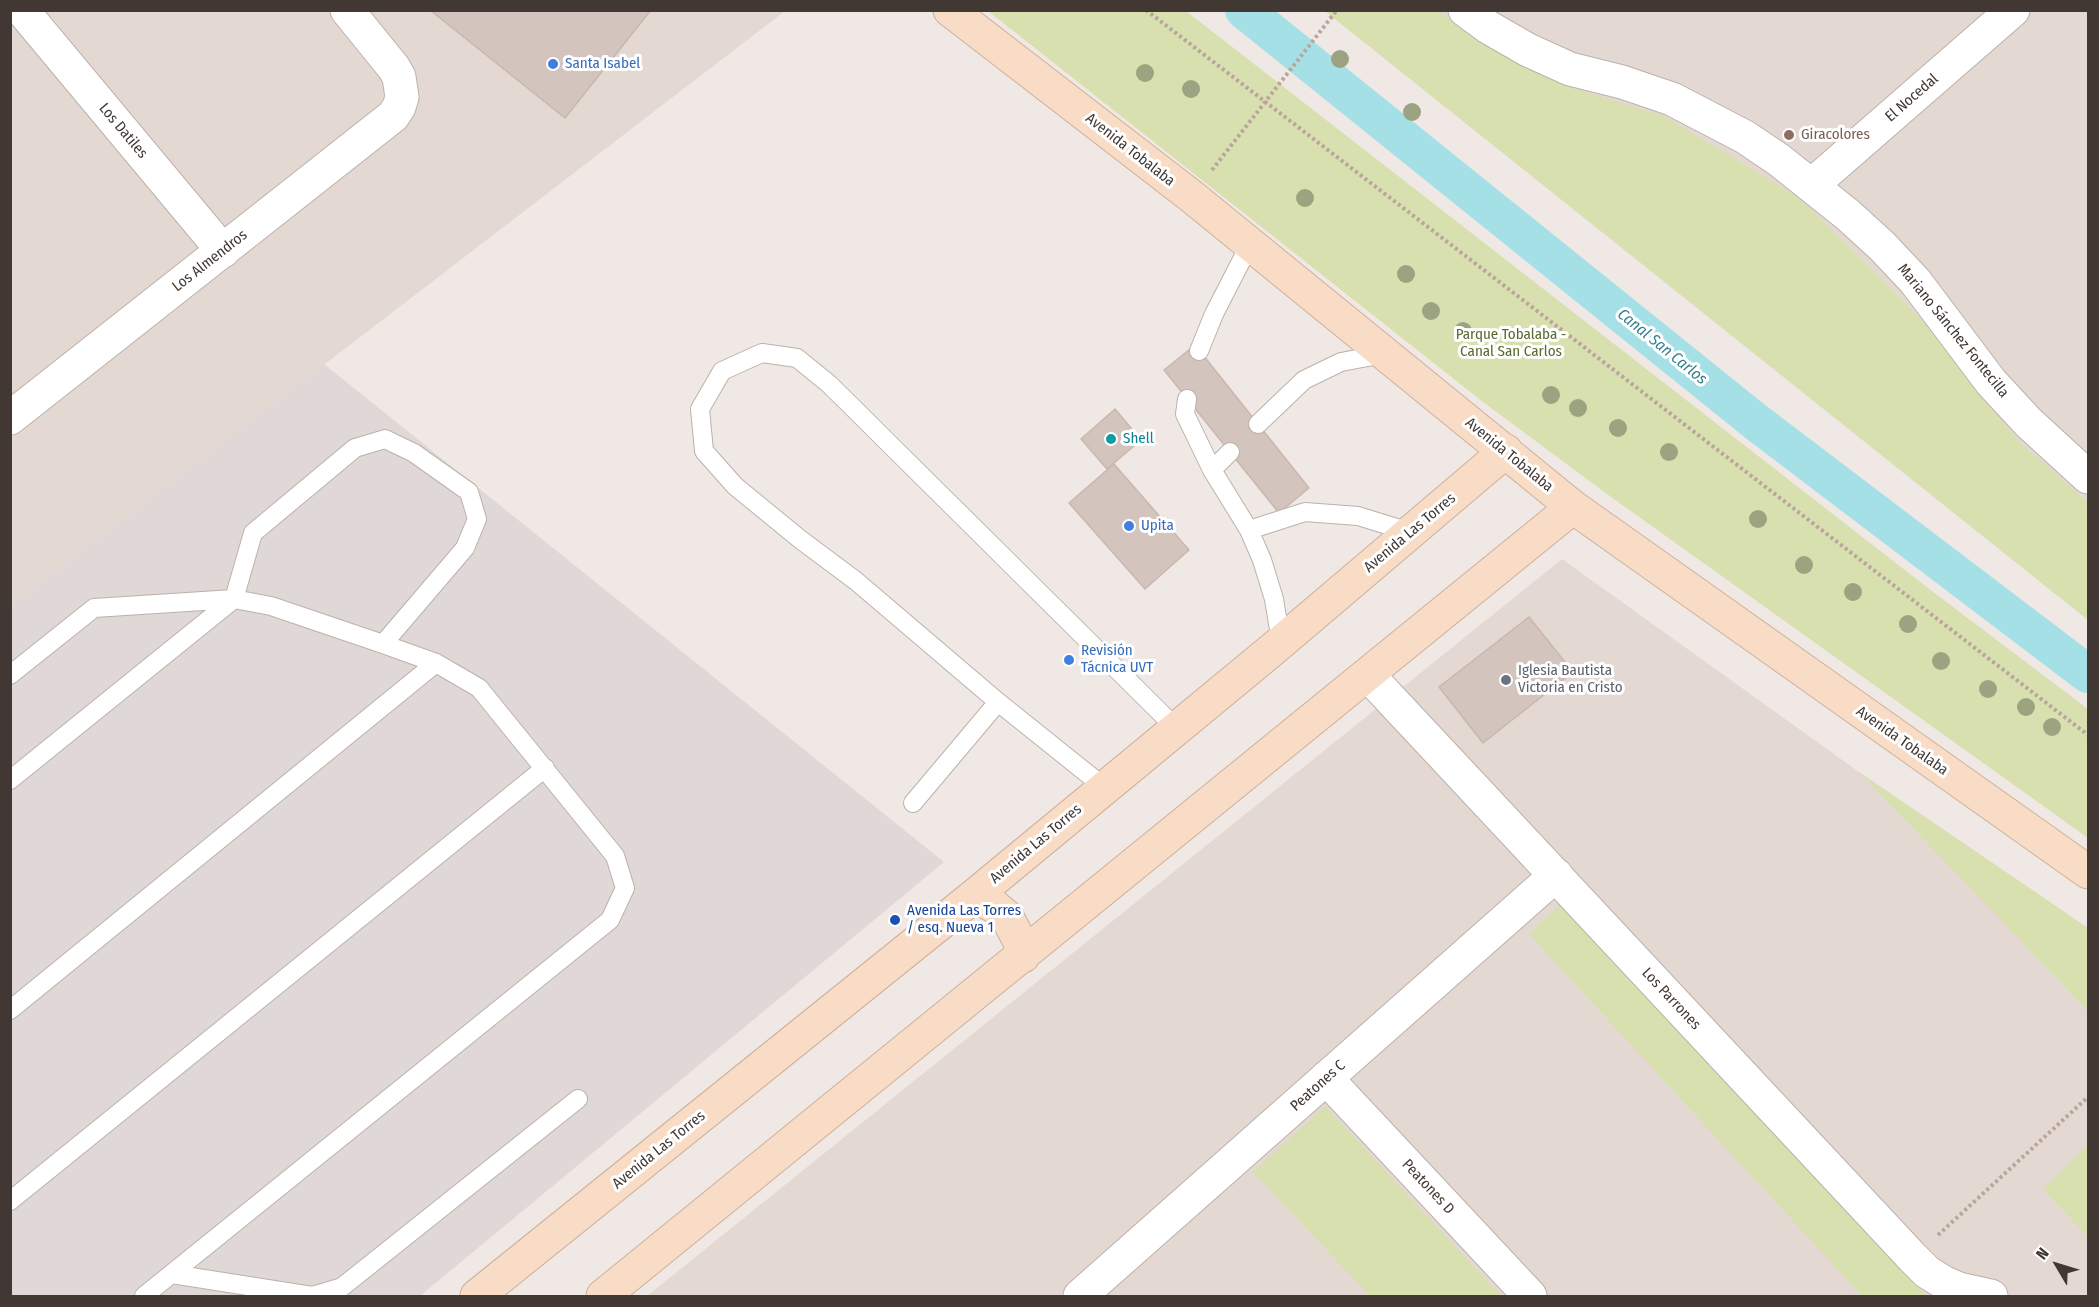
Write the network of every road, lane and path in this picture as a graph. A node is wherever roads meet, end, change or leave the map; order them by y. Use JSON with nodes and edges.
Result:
{"nodes":[{"id":1,"x":22,"y":10,"type":"edge"},
{"id":2,"x":347,"y":10,"type":"edge"},
{"id":3,"x":950,"y":10,"type":"edge"},
{"id":4,"x":1146,"y":10,"type":"edge"},
{"id":5,"x":1337,"y":10,"type":"edge"},
{"id":6,"x":1465,"y":10,"type":"edge"},
{"id":7,"x":2013,"y":10,"type":"edge"},
{"id":8,"x":1266,"y":103,"type":"junction"},
{"id":9,"x":1812,"y":186,"type":"junction"},
{"id":10,"x":1191,"y":196,"type":"junction"},
{"id":11,"x":1250,"y":244,"type":"junction"},
{"id":12,"x":223,"y":251,"type":"junction"},
{"id":13,"x":1199,"y":351,"type":"dead end"},
{"id":14,"x":1384,"y":354,"type":"junction"},
{"id":15,"x":1187,"y":399,"type":"dead end"},
{"id":16,"x":12,"y":414,"type":"edge"},
{"id":17,"x":1258,"y":424,"type":"dead end"},
{"id":18,"x":1506,"y":451,"type":"junction"},
{"id":19,"x":1230,"y":452,"type":"dead end"},
{"id":20,"x":1212,"y":470,"type":"junction"},
{"id":21,"x":2088,"y":477,"type":"edge"},
{"id":22,"x":1573,"y":507,"type":"junction"},
{"id":23,"x":1249,"y":530,"type":"junction"},
{"id":24,"x":1410,"y":532,"type":"junction"},
{"id":25,"x":234,"y":599,"type":"junction"},
{"id":26,"x":1281,"y":642,"type":"junction"},
{"id":27,"x":383,"y":644,"type":"junction"},
{"id":28,"x":31,"y":658,"type":"junction"},
{"id":29,"x":436,"y":663,"type":"junction"},
{"id":30,"x":10,"y":675,"type":"edge"},
{"id":31,"x":1368,"y":675,"type":"junction"},
{"id":32,"x":10,"y":683,"type":"edge"},
{"id":33,"x":998,"y":702,"type":"junction"},
{"id":34,"x":1176,"y":728,"type":"junction"},
{"id":35,"x":2088,"y":735,"type":"edge"},
{"id":36,"x":544,"y":768,"type":"junction"},
{"id":37,"x":10,"y":780,"type":"edge"},
{"id":38,"x":1104,"y":787,"type":"junction"},
{"id":39,"x":914,"y":803,"type":"dead end"},
{"id":40,"x":2030,"y":831,"type":"junction"},
{"id":41,"x":2088,"y":846,"type":"edge"},
{"id":42,"x":2088,"y":872,"type":"edge"},
{"id":43,"x":1556,"y":875,"type":"junction"},
{"id":44,"x":974,"y":896,"type":"junction"},
{"id":45,"x":1023,"y":956,"type":"junction"},
{"id":46,"x":10,"y":1010,"type":"edge"},
{"id":47,"x":1326,"y":1078,"type":"junction"},
{"id":48,"x":2088,"y":1097,"type":"edge"},
{"id":49,"x":578,"y":1099,"type":"dead end"},
{"id":50,"x":10,"y":1201,"type":"edge"},
{"id":51,"x":1913,"y":1258,"type":"junction"},
{"id":52,"x":172,"y":1274,"type":"junction"},
{"id":53,"x":144,"y":1296,"type":"edge"},
{"id":54,"x":477,"y":1296,"type":"edge"},
{"id":55,"x":606,"y":1296,"type":"edge"},
{"id":56,"x":1080,"y":1296,"type":"edge"},
{"id":57,"x":1530,"y":1296,"type":"edge"},
{"id":58,"x":1991,"y":1296,"type":"edge"}],
"edges":[{"from":1,"to":12,"type":"street","name":"Los Datiles"},
{"from":2,"to":12,"type":"street","name":"Los Almendros"},
{"from":3,"to":10,"type":"main road","name":"Avenida Tobalaba"},
{"from":4,"to":8,"type":"path"},
{"from":5,"to":8,"type":"path"},
{"from":6,"to":9,"type":"street","name":"Mariano Sánchez Fontecilla"},
{"from":7,"to":9,"type":"street","name":"El Nocedal"},
{"from":8,"to":10,"type":"path"},
{"from":8,"to":35,"type":"path"},
{"from":9,"to":21,"type":"street","name":"Mariano Sánchez Fontecilla"},
{"from":10,"to":11,"type":"main road","name":"Avenida Tobalaba"},
{"from":11,"to":13,"type":"lane"},
{"from":11,"to":14,"type":"main road","name":"Avenida Tobalaba"},
{"from":12,"to":16,"type":"street","name":"Los Almendros"},
{"from":14,"to":17,"type":"lane"},
{"from":14,"to":18,"type":"main road","name":"Avenida Tobalaba"},
{"from":15,"to":20,"type":"lane"},
{"from":18,"to":22,"type":"main road","name":"Avenida Tobalaba"},
{"from":18,"to":24,"type":"main road","name":"Avenida Las Torres"},
{"from":19,"to":20,"type":"lane"},
{"from":20,"to":23,"type":"lane"},
{"from":22,"to":31,"type":"main road"},
{"from":22,"to":40,"type":"main road","name":"Avenida Tobalaba"},
{"from":23,"to":24,"type":"lane"},
{"from":23,"to":26,"type":"lane"},
{"from":24,"to":26,"type":"main road","name":"Avenida Las Torres"},
{"from":25,"to":27,"type":"lane"},
{"from":25,"to":27,"type":"lane"},
{"from":25,"to":28,"type":"lane"},
{"from":25,"to":37,"type":"lane"},
{"from":26,"to":34,"type":"main road","name":"Avenida Las Torres"},
{"from":27,"to":29,"type":"lane"},
{"from":28,"to":30,"type":"lane"},
{"from":28,"to":32,"type":"lane"},
{"from":29,"to":36,"type":"lane"},
{"from":29,"to":46,"type":"lane"},
{"from":31,"to":43,"type":"street","name":"Los Parrones"},
{"from":31,"to":45,"type":"main road"},
{"from":33,"to":34,"type":"lane"},
{"from":33,"to":38,"type":"lane"},
{"from":33,"to":39,"type":"lane"},
{"from":34,"to":38,"type":"main road","name":"Avenida Las Torres"},
{"from":36,"to":50,"type":"lane"},
{"from":36,"to":52,"type":"lane"},
{"from":38,"to":44,"type":"main road","name":"Avenida Las Torres"},
{"from":40,"to":41,"type":"main road"},
{"from":40,"to":42,"type":"main road","name":"Avenida Tobalaba"},
{"from":43,"to":47,"type":"street","name":"Peatones C"},
{"from":43,"to":51,"type":"street","name":"Los Parrones"},
{"from":44,"to":45,"type":"main road"},
{"from":44,"to":54,"type":"main road","name":"Avenida Las Torres"},
{"from":45,"to":55,"type":"main road"},
{"from":47,"to":56,"type":"street","name":"Peatones C"},
{"from":47,"to":57,"type":"street","name":"Peatones D"},
{"from":48,"to":51,"type":"path"},
{"from":49,"to":52,"type":"lane"},
{"from":51,"to":58,"type":"street","name":"Los Parrones"},
{"from":52,"to":53,"type":"lane"}]}
